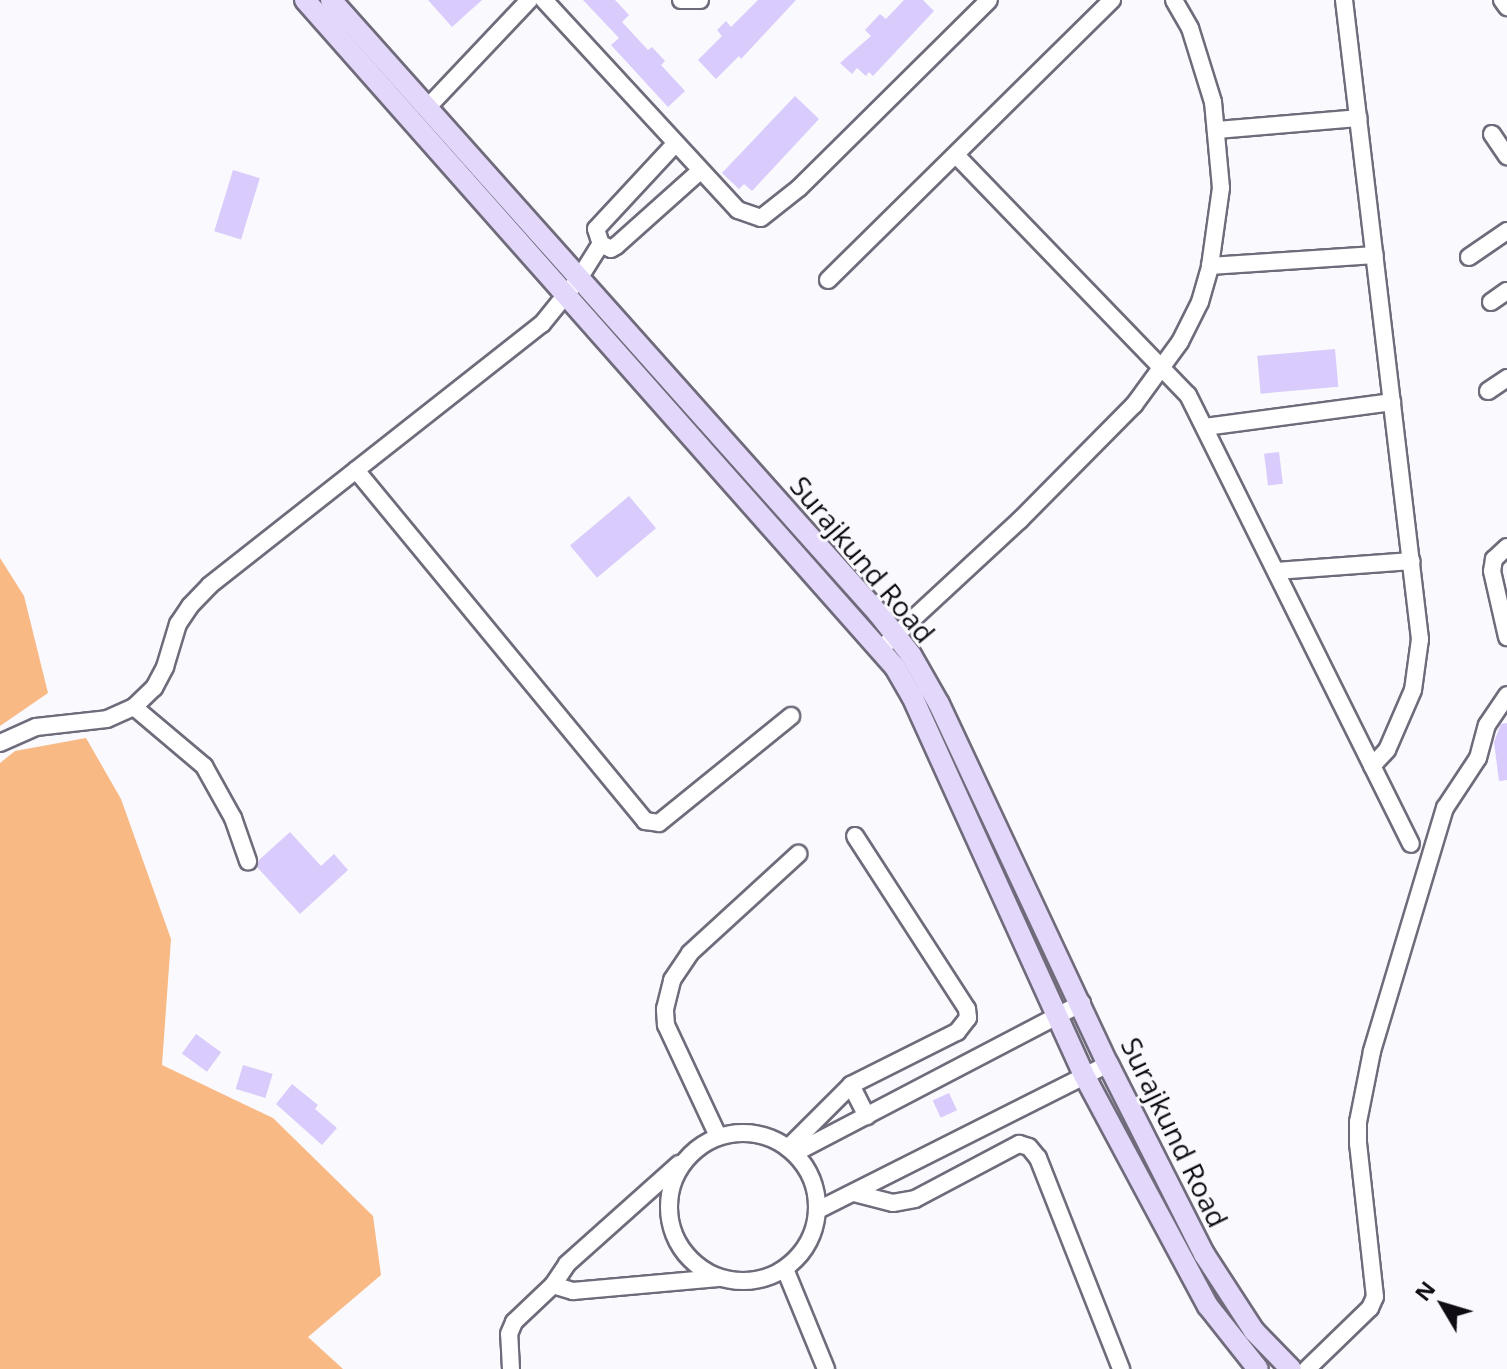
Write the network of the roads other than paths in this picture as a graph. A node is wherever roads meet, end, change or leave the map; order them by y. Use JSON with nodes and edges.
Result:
{"nodes":[{"id":1,"x":305,"y":0,"type":"edge"},
{"id":2,"x":331,"y":0,"type":"edge"},
{"id":3,"x":529,"y":0,"type":"edge"},
{"id":4,"x":544,"y":0,"type":"edge"},
{"id":5,"x":681,"y":0,"type":"edge"},
{"id":6,"x":700,"y":0,"type":"edge"},
{"id":7,"x":989,"y":0,"type":"edge"},
{"id":8,"x":1112,"y":0,"type":"edge"},
{"id":9,"x":1175,"y":0,"type":"edge"},
{"id":10,"x":1344,"y":0,"type":"edge"},
{"id":11,"x":1502,"y":0,"type":"edge"},
{"id":12,"x":1507,"y":7,"type":"edge"},
{"id":13,"x":397,"y":89,"type":"junction"},
{"id":14,"x":427,"y":108,"type":"junction"},
{"id":15,"x":1358,"y":118,"type":"junction"},
{"id":16,"x":1216,"y":130,"type":"junction"},
{"id":17,"x":1492,"y":134,"type":"dead end"},
{"id":18,"x":675,"y":144,"type":"junction"},
{"id":19,"x":956,"y":155,"type":"junction"},
{"id":20,"x":1507,"y":156,"type":"edge"},
{"id":21,"x":700,"y":171,"type":"junction"},
{"id":22,"x":1507,"y":231,"type":"edge"},
{"id":23,"x":601,"y":244,"type":"junction"},
{"id":24,"x":1375,"y":255,"type":"junction"},
{"id":25,"x":1469,"y":257,"type":"dead end"},
{"id":26,"x":1210,"y":266,"type":"junction"},
{"id":27,"x":580,"y":277,"type":"junction"},
{"id":28,"x":828,"y":280,"type":"dead end"},
{"id":29,"x":1507,"y":291,"type":"edge"},
{"id":30,"x":566,"y":294,"type":"junction"},
{"id":31,"x":1491,"y":302,"type":"dead end"},
{"id":32,"x":1164,"y":367,"type":"junction"},
{"id":33,"x":1507,"y":378,"type":"edge"},
{"id":34,"x":1488,"y":391,"type":"dead end"},
{"id":35,"x":1392,"y":402,"type":"junction"},
{"id":36,"x":1205,"y":427,"type":"junction"},
{"id":37,"x":356,"y":470,"type":"junction"},
{"id":38,"x":1507,"y":547,"type":"edge"},
{"id":39,"x":1412,"y":561,"type":"junction"},
{"id":40,"x":1276,"y":571,"type":"junction"},
{"id":41,"x":896,"y":635,"type":"junction"},
{"id":42,"x":1507,"y":637,"type":"edge"},
{"id":43,"x":881,"y":650,"type":"junction"},
{"id":44,"x":1507,"y":695,"type":"edge"},
{"id":45,"x":134,"y":707,"type":"junction"},
{"id":46,"x":791,"y":716,"type":"dead end"},
{"id":47,"x":0,"y":743,"type":"edge"},
{"id":48,"x":1372,"y":766,"type":"junction"},
{"id":49,"x":855,"y":836,"type":"dead end"},
{"id":50,"x":1411,"y":844,"type":"dead end"},
{"id":51,"x":798,"y":854,"type":"dead end"},
{"id":52,"x":248,"y":861,"type":"dead end"},
{"id":53,"x":1082,"y":1003,"type":"junction"},
{"id":54,"x":1058,"y":1015,"type":"junction"},
{"id":55,"x":1108,"y":1064,"type":"junction"},
{"id":56,"x":1084,"y":1075,"type":"junction"},
{"id":57,"x":851,"y":1085,"type":"junction"},
{"id":58,"x":867,"y":1116,"type":"junction"},
{"id":59,"x":718,"y":1136,"type":"junction"},
{"id":60,"x":694,"y":1150,"type":"junction"},
{"id":61,"x":792,"y":1151,"type":"junction"},
{"id":62,"x":854,"y":1193,"type":"junction"},
{"id":63,"x":818,"y":1210,"type":"junction"},
{"id":64,"x":785,"y":1269,"type":"junction"},
{"id":65,"x":718,"y":1278,"type":"junction"},
{"id":66,"x":553,"y":1285,"type":"junction"},
{"id":67,"x":511,"y":1369,"type":"edge"},
{"id":68,"x":826,"y":1369,"type":"edge"},
{"id":69,"x":1121,"y":1369,"type":"edge"},
{"id":70,"x":1258,"y":1369,"type":"edge"},
{"id":71,"x":1291,"y":1369,"type":"edge"},
{"id":72,"x":1307,"y":1369,"type":"edge"}],
"edges":[{"from":1,"to":13,"type":"main road","name":"Surajkund Road"},
{"from":2,"to":13,"type":"main road","name":"Surajkund Road"},
{"from":3,"to":14,"type":"street"},
{"from":4,"to":18,"type":"street"},
{"from":5,"to":6,"type":"street"},
{"from":7,"to":21,"type":"street"},
{"from":8,"to":19,"type":"street"},
{"from":9,"to":16,"type":"street"},
{"from":10,"to":15,"type":"street"},
{"from":11,"to":12,"type":"street"},
{"from":13,"to":14,"type":"main road","name":"Surajkund Road"},
{"from":13,"to":30,"type":"main road","name":"Surajkund Road"},
{"from":14,"to":27,"type":"main road","name":"Surajkund Road"},
{"from":15,"to":16,"type":"street"},
{"from":15,"to":24,"type":"street"},
{"from":16,"to":26,"type":"street"},
{"from":17,"to":20,"type":"street"},
{"from":18,"to":21,"type":"street"},
{"from":18,"to":23,"type":"street"},
{"from":19,"to":28,"type":"street"},
{"from":19,"to":32,"type":"street"},
{"from":21,"to":23,"type":"street"},
{"from":22,"to":25,"type":"street"},
{"from":23,"to":27,"type":"street"},
{"from":24,"to":26,"type":"street"},
{"from":24,"to":35,"type":"street"},
{"from":26,"to":32,"type":"street"},
{"from":27,"to":30,"type":"street"},
{"from":27,"to":41,"type":"main road","name":"Surajkund Road"},
{"from":29,"to":31,"type":"street"},
{"from":30,"to":37,"type":"street"},
{"from":30,"to":43,"type":"main road","name":"Surajkund Road"},
{"from":32,"to":36,"type":"street"},
{"from":32,"to":41,"type":"street"},
{"from":33,"to":34,"type":"street"},
{"from":35,"to":36,"type":"street"},
{"from":35,"to":39,"type":"street"},
{"from":36,"to":40,"type":"street"},
{"from":37,"to":45,"type":"street"},
{"from":37,"to":46,"type":"street"},
{"from":38,"to":42,"type":"street"},
{"from":39,"to":40,"type":"street"},
{"from":39,"to":48,"type":"street"},
{"from":40,"to":48,"type":"street"},
{"from":41,"to":43,"type":"street"},
{"from":41,"to":53,"type":"main road","name":"Surajkund Road"},
{"from":43,"to":54,"type":"main road","name":"Surajkund Road"},
{"from":44,"to":72,"type":"street"},
{"from":45,"to":47,"type":"street"},
{"from":45,"to":52,"type":"street"},
{"from":48,"to":50,"type":"street"},
{"from":49,"to":57,"type":"street"},
{"from":51,"to":59,"type":"street"},
{"from":53,"to":54,"type":"street"},
{"from":53,"to":55,"type":"main road","name":"Surajkund Road"},
{"from":54,"to":56,"type":"main road","name":"Surajkund Road"},
{"from":54,"to":58,"type":"street"},
{"from":55,"to":56,"type":"street"},
{"from":55,"to":71,"type":"main road","name":"Surajkund Road"},
{"from":56,"to":62,"type":"street"},
{"from":56,"to":70,"type":"main road","name":"Surajkund Road"},
{"from":57,"to":58,"type":"street"},
{"from":57,"to":61,"type":"street"},
{"from":58,"to":61,"type":"street"},
{"from":59,"to":60,"type":"street"},
{"from":59,"to":61,"type":"street"},
{"from":60,"to":65,"type":"street"},
{"from":60,"to":66,"type":"street"},
{"from":61,"to":63,"type":"street"},
{"from":62,"to":63,"type":"street"},
{"from":62,"to":69,"type":"street"},
{"from":63,"to":64,"type":"street"},
{"from":64,"to":65,"type":"street"},
{"from":64,"to":68,"type":"street"},
{"from":65,"to":66,"type":"street"},
{"from":66,"to":67,"type":"street"}]}
